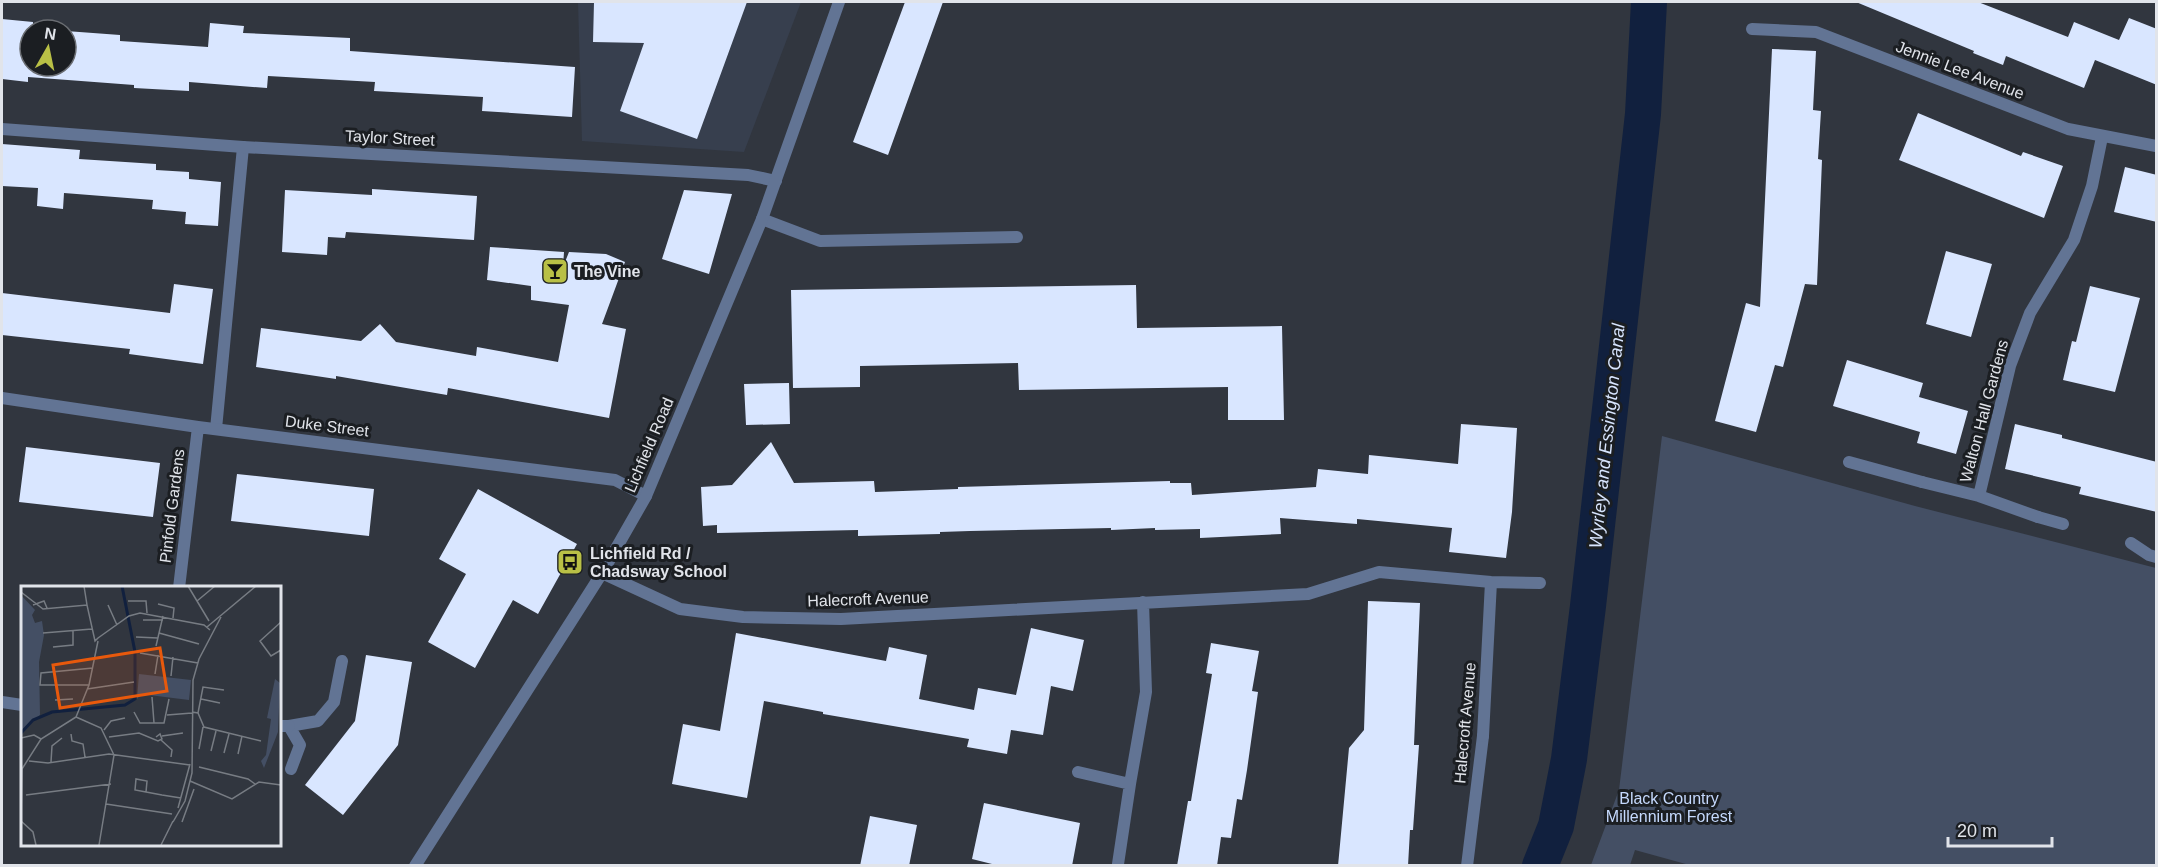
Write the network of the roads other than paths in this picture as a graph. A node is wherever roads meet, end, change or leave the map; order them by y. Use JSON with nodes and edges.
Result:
{"nodes":[{"id":1,"x":839,"y":2,"type":"edge"},
{"id":2,"x":1752,"y":29,"type":"dead end"},
{"id":3,"x":2,"y":129,"type":"edge"},
{"id":4,"x":2102,"y":137,"type":"junction"},
{"id":5,"x":2157,"y":146,"type":"edge"},
{"id":6,"x":243,"y":147,"type":"junction"},
{"id":7,"x":776,"y":181,"type":"junction"},
{"id":8,"x":762,"y":219,"type":"junction"},
{"id":9,"x":1017,"y":237,"type":"dead end"},
{"id":10,"x":2,"y":398,"type":"edge"},
{"id":11,"x":198,"y":427,"type":"junction"},
{"id":12,"x":216,"y":429,"type":"junction"},
{"id":13,"x":1849,"y":462,"type":"dead end"},
{"id":14,"x":646,"y":496,"type":"junction"},
{"id":15,"x":1979,"y":496,"type":"junction"},
{"id":16,"x":2063,"y":524,"type":"dead end"},
{"id":17,"x":2131,"y":543,"type":"dead end"},
{"id":18,"x":2157,"y":558,"type":"edge"},
{"id":19,"x":602,"y":573,"type":"junction"},
{"id":20,"x":1491,"y":582,"type":"junction"},
{"id":21,"x":1540,"y":583,"type":"dead end"},
{"id":22,"x":179,"y":586,"type":"edge"},
{"id":23,"x":1143,"y":602,"type":"junction"},
{"id":24,"x":342,"y":661,"type":"dead end"},
{"id":25,"x":2,"y":702,"type":"edge"},
{"id":26,"x":21,"y":705,"type":"edge"},
{"id":27,"x":284,"y":726,"type":"edge"},
{"id":28,"x":291,"y":770,"type":"dead end"},
{"id":29,"x":1078,"y":772,"type":"dead end"},
{"id":30,"x":1130,"y":784,"type":"junction"},
{"id":31,"x":1118,"y":864,"type":"edge"},
{"id":32,"x":416,"y":865,"type":"edge"},
{"id":33,"x":1467,"y":866,"type":"edge"}],
"edges":[{"from":1,"to":7,"type":"street","name":"Lichfield Road"},
{"from":2,"to":4,"type":"street","name":"Jennie Lee Avenue"},
{"from":3,"to":6,"type":"street","name":"Taylor Street"},
{"from":4,"to":5,"type":"street","name":"Jennie Lee Avenue"},
{"from":4,"to":15,"type":"street","name":"Walton Hall Gardens"},
{"from":6,"to":7,"type":"street","name":"Taylor Street"},
{"from":6,"to":12,"type":"street"},
{"from":7,"to":8,"type":"street","name":"Lichfield Road"},
{"from":8,"to":9,"type":"street"},
{"from":8,"to":14,"type":"street","name":"Lichfield Road"},
{"from":10,"to":11,"type":"street","name":"Duke Street"},
{"from":11,"to":12,"type":"street","name":"Duke Street"},
{"from":11,"to":22,"type":"street","name":"Pinfold Gardens"},
{"from":12,"to":14,"type":"street","name":"Duke Street"},
{"from":13,"to":15,"type":"street","name":"Walton Hall Gardens"},
{"from":14,"to":19,"type":"street","name":"Lichfield Road"},
{"from":15,"to":16,"type":"street","name":"Walton Hall Gardens"},
{"from":17,"to":18,"type":"street"},
{"from":19,"to":23,"type":"street","name":"Halecroft Avenue"},
{"from":19,"to":32,"type":"street","name":"Lichfield Road"},
{"from":20,"to":21,"type":"street","name":"Halecroft Avenue"},
{"from":20,"to":23,"type":"street","name":"Halecroft Avenue"},
{"from":20,"to":33,"type":"street","name":"Halecroft Avenue"},
{"from":23,"to":30,"type":"street"},
{"from":24,"to":27,"type":"street"},
{"from":25,"to":26,"type":"street"},
{"from":27,"to":28,"type":"street"},
{"from":29,"to":30,"type":"street"},
{"from":30,"to":31,"type":"street"}]}
